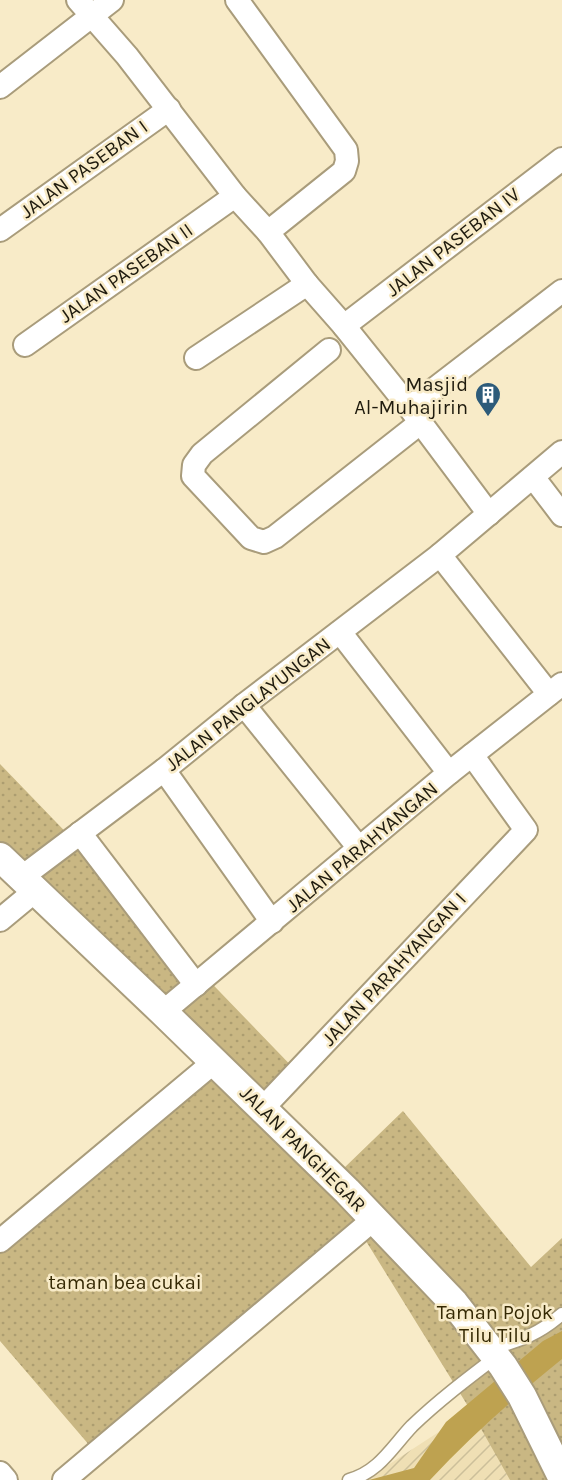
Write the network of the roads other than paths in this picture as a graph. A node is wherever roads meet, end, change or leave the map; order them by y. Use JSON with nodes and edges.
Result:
{"nodes":[{"id":1,"x":112,"y":0,"type":"edge"},
{"id":2,"x":237,"y":0,"type":"edge"},
{"id":3,"x":85,"y":8,"type":"edge"},
{"id":4,"x":0,"y":87,"type":"edge"},
{"id":5,"x":169,"y":109,"type":"junction"},
{"id":6,"x":560,"y":165,"type":"edge"},
{"id":7,"x":232,"y":199,"type":"junction"},
{"id":8,"x":0,"y":230,"type":"edge"},
{"id":9,"x":268,"y":232,"type":"junction"},
{"id":10,"x":307,"y":284,"type":"junction"},
{"id":11,"x":562,"y":291,"type":"edge"},
{"id":12,"x":344,"y":326,"type":"junction"},
{"id":13,"x":25,"y":345,"type":"dead end"},
{"id":14,"x":329,"y":350,"type":"dead end"},
{"id":15,"x":196,"y":358,"type":"dead end"},
{"id":16,"x":414,"y":415,"type":"junction"},
{"id":17,"x":562,"y":452,"type":"edge"},
{"id":18,"x":533,"y":477,"type":"junction"},
{"id":19,"x":489,"y":514,"type":"junction"},
{"id":20,"x":562,"y":515,"type":"edge"},
{"id":21,"x":440,"y":555,"type":"junction"},
{"id":22,"x":340,"y":632,"type":"junction"},
{"id":23,"x":555,"y":689,"type":"edge"},
{"id":24,"x":244,"y":705,"type":"junction"},
{"id":25,"x":472,"y":755,"type":"junction"},
{"id":26,"x":164,"y":770,"type":"junction"},
{"id":27,"x":449,"y":773,"type":"junction"},
{"id":28,"x":80,"y":833,"type":"junction"},
{"id":29,"x":359,"y":848,"type":"junction"},
{"id":30,"x":0,"y":857,"type":"edge"},
{"id":31,"x":28,"y":884,"type":"junction"},
{"id":32,"x":0,"y":920,"type":"edge"},
{"id":33,"x":272,"y":922,"type":"junction"},
{"id":34,"x":196,"y":985,"type":"junction"},
{"id":35,"x":163,"y":1012,"type":"junction"},
{"id":36,"x":214,"y":1062,"type":"junction"},
{"id":37,"x":263,"y":1108,"type":"junction"},
{"id":38,"x":374,"y":1218,"type":"junction"},
{"id":39,"x":0,"y":1242,"type":"edge"},
{"id":40,"x":562,"y":1314,"type":"edge"},
{"id":41,"x":496,"y":1358,"type":"junction"},
{"id":42,"x":0,"y":1473,"type":"edge"},
{"id":43,"x":562,"y":1477,"type":"edge"},
{"id":44,"x":6,"y":1480,"type":"edge"},
{"id":45,"x":64,"y":1480,"type":"edge"},
{"id":46,"x":349,"y":1480,"type":"edge"}],
"edges":[{"from":1,"to":3,"type":"street"},
{"from":2,"to":9,"type":"street"},
{"from":3,"to":4,"type":"street"},
{"from":3,"to":5,"type":"street"},
{"from":5,"to":7,"type":"street"},
{"from":5,"to":8,"type":"street","name":"JALAN PASEBAN I"},
{"from":6,"to":12,"type":"street","name":"JALAN PASEBAN IV"},
{"from":7,"to":9,"type":"street"},
{"from":7,"to":13,"type":"street","name":"JALAN PASEBAN II"},
{"from":9,"to":10,"type":"street"},
{"from":10,"to":12,"type":"street"},
{"from":10,"to":15,"type":"street"},
{"from":11,"to":16,"type":"street"},
{"from":12,"to":16,"type":"street"},
{"from":14,"to":16,"type":"street"},
{"from":16,"to":19,"type":"street"},
{"from":17,"to":18,"type":"street","name":"JALAN PANGLAYUNGAN"},
{"from":18,"to":19,"type":"street","name":"JALAN PANGLAYUNGAN"},
{"from":18,"to":20,"type":"street"},
{"from":19,"to":21,"type":"street","name":"JALAN PANGLAYUNGAN"},
{"from":21,"to":22,"type":"street","name":"JALAN PANGLAYUNGAN"},
{"from":21,"to":23,"type":"street"},
{"from":22,"to":24,"type":"street","name":"JALAN PANGLAYUNGAN"},
{"from":22,"to":27,"type":"street"},
{"from":23,"to":25,"type":"street","name":"JALAN PARAHYANGAN"},
{"from":24,"to":26,"type":"street","name":"JALAN PANGLAYUNGAN"},
{"from":24,"to":29,"type":"street"},
{"from":25,"to":27,"type":"street","name":"JALAN PARAHYANGAN"},
{"from":25,"to":37,"type":"street","name":"JALAN PARAHYANGAN I"},
{"from":26,"to":28,"type":"street","name":"JALAN PANGLAYUNGAN"},
{"from":26,"to":33,"type":"street"},
{"from":27,"to":29,"type":"street","name":"JALAN PARAHYANGAN"},
{"from":28,"to":31,"type":"street","name":"JALAN PANGLAYUNGAN"},
{"from":28,"to":34,"type":"street"},
{"from":29,"to":33,"type":"street","name":"JALAN PARAHYANGAN"},
{"from":30,"to":31,"type":"street","name":"JALAN PANGHEGAR"},
{"from":31,"to":32,"type":"street","name":"JALAN PANGLAYUNGAN"},
{"from":31,"to":35,"type":"street","name":"JALAN PANGHEGAR"},
{"from":33,"to":34,"type":"street","name":"JALAN PARAHYANGAN"},
{"from":34,"to":35,"type":"street","name":"JALAN PARAHYANGAN"},
{"from":35,"to":36,"type":"street","name":"JALAN PANGHEGAR"},
{"from":36,"to":37,"type":"street","name":"JALAN PANGHEGAR"},
{"from":36,"to":39,"type":"street"},
{"from":37,"to":38,"type":"street","name":"JALAN PANGHEGAR"},
{"from":38,"to":41,"type":"street","name":"JALAN PANGHEGAR"},
{"from":38,"to":45,"type":"street"},
{"from":40,"to":41,"type":"lane"},
{"from":41,"to":43,"type":"street","name":"JALAN PANGHEGAR"},
{"from":41,"to":46,"type":"lane"},
{"from":42,"to":44,"type":"street"}]}
